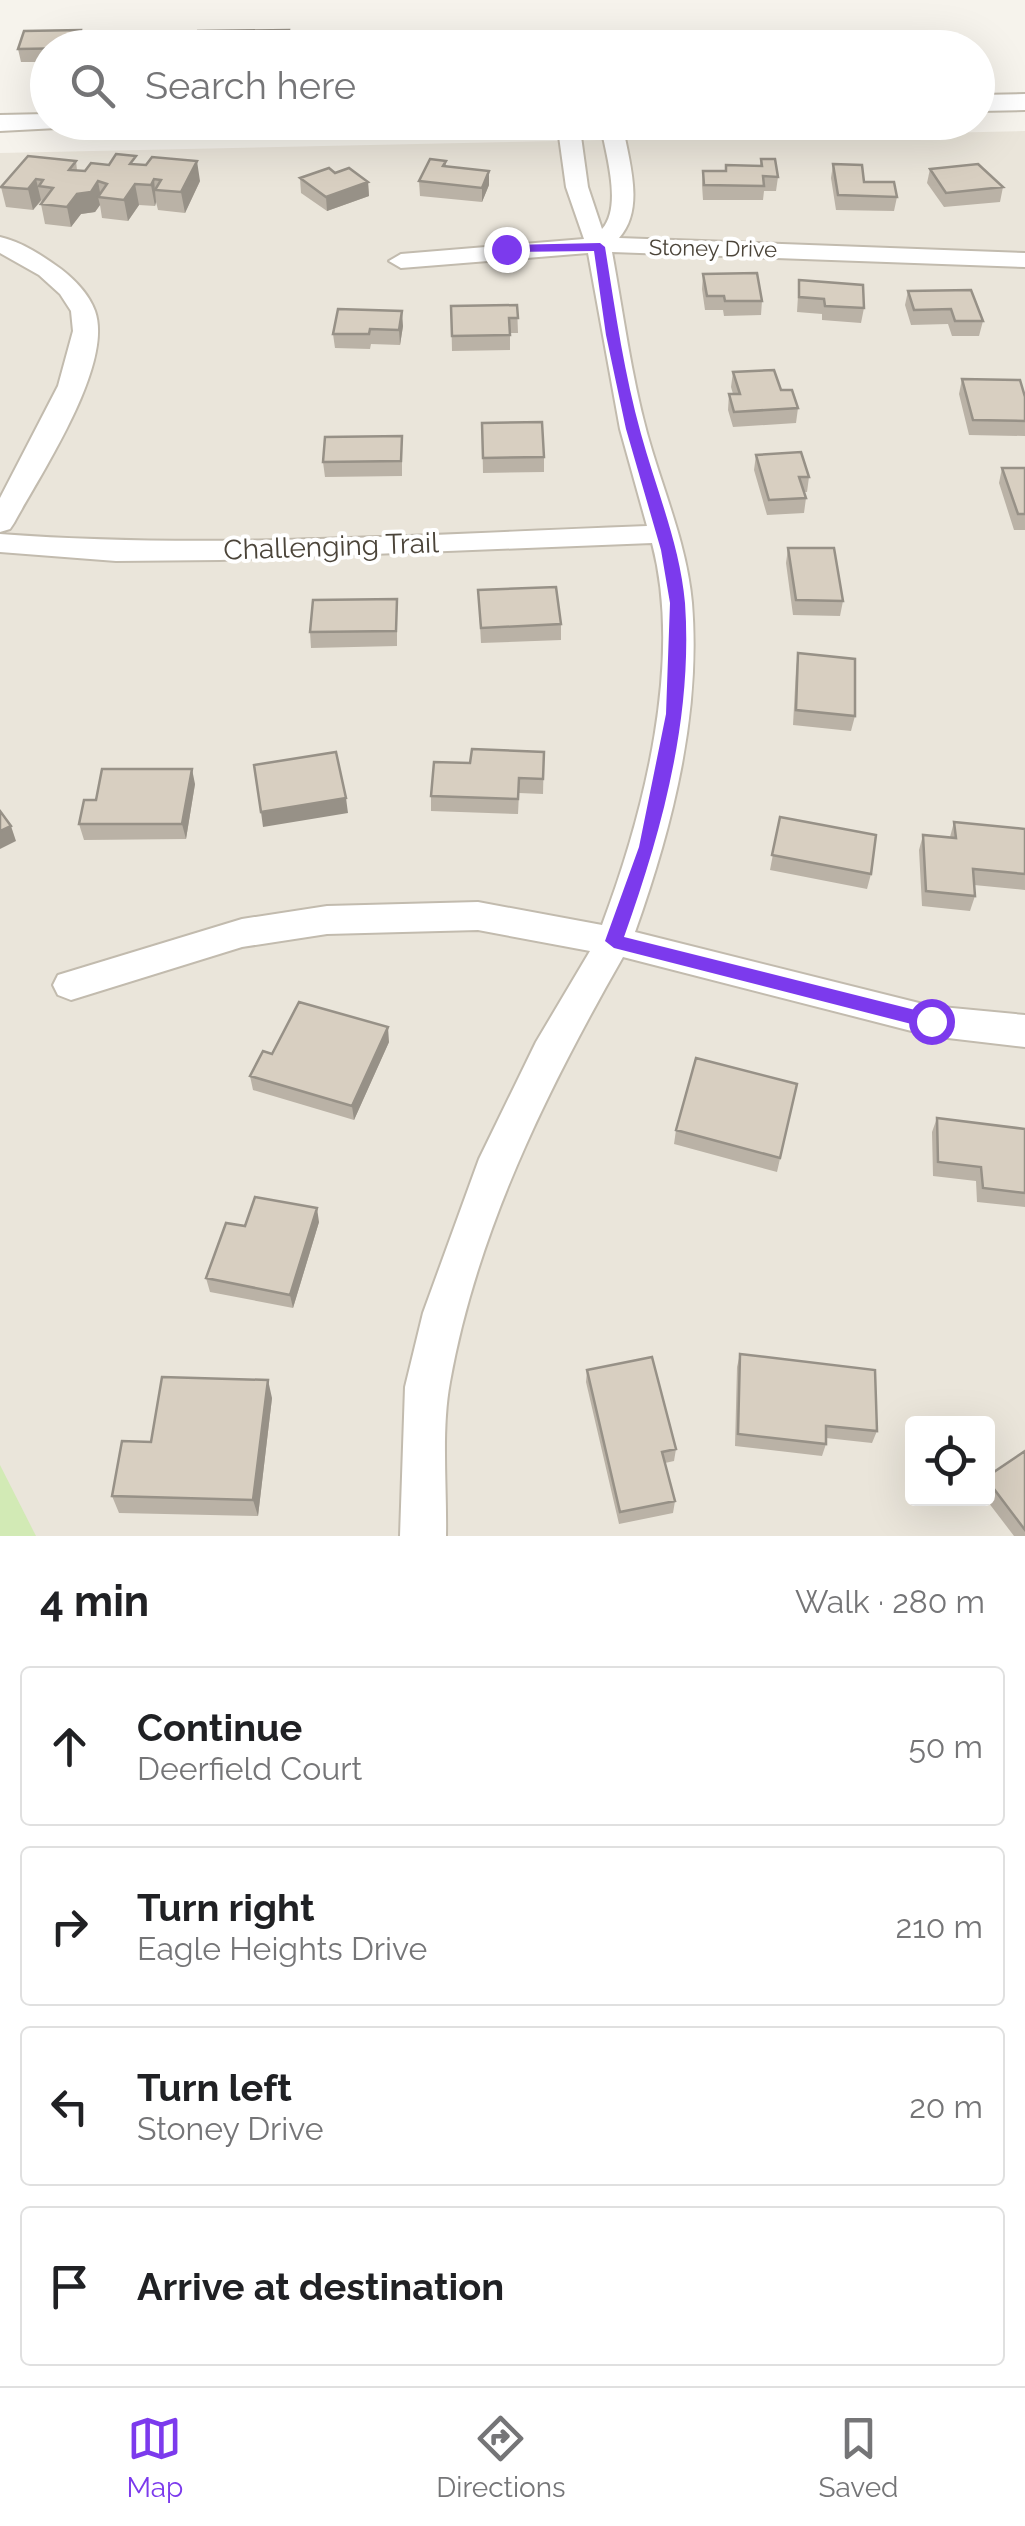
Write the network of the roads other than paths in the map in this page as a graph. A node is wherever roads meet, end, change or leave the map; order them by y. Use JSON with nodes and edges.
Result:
{"nodes":[{"id":1,"x":1025,"y":102,"type":"edge"},
{"id":2,"x":995,"y":103,"type":"edge"},
{"id":3,"x":30,"y":122,"type":"edge"},
{"id":4,"x":0,"y":123,"type":"edge"},
{"id":5,"x":570,"y":140,"type":"edge"},
{"id":6,"x":615,"y":140,"type":"edge"},
{"id":7,"x":0,"y":244,"type":"edge"},
{"id":8,"x":600,"y":247,"type":"junction"},
{"id":9,"x":1025,"y":260,"type":"edge"},
{"id":10,"x":400,"y":261,"type":"dead end"},
{"id":11,"x":0,"y":523,"type":"edge"},
{"id":12,"x":662,"y":534,"type":"junction"},
{"id":13,"x":0,"y":542,"type":"edge"},
{"id":14,"x":614,"y":941,"type":"junction"},
{"id":15,"x":71,"y":985,"type":"dead end"},
{"id":16,"x":1025,"y":1031,"type":"edge"},
{"id":17,"x":423,"y":1536,"type":"edge"}],
"edges":[{"from":1,"to":2,"type":"street"},
{"from":3,"to":4,"type":"street"},
{"from":5,"to":8,"type":"street"},
{"from":6,"to":8,"type":"street"},
{"from":7,"to":11,"type":"street"},
{"from":8,"to":9,"type":"street","name":"Stoney Drive"},
{"from":8,"to":10,"type":"street","name":"Stoney Drive"},
{"from":8,"to":12,"type":"street"},
{"from":12,"to":13,"type":"street","name":"Challenging Trail"},
{"from":12,"to":14,"type":"street"},
{"from":14,"to":15,"type":"street"},
{"from":14,"to":16,"type":"street"},
{"from":14,"to":17,"type":"street"}]}
